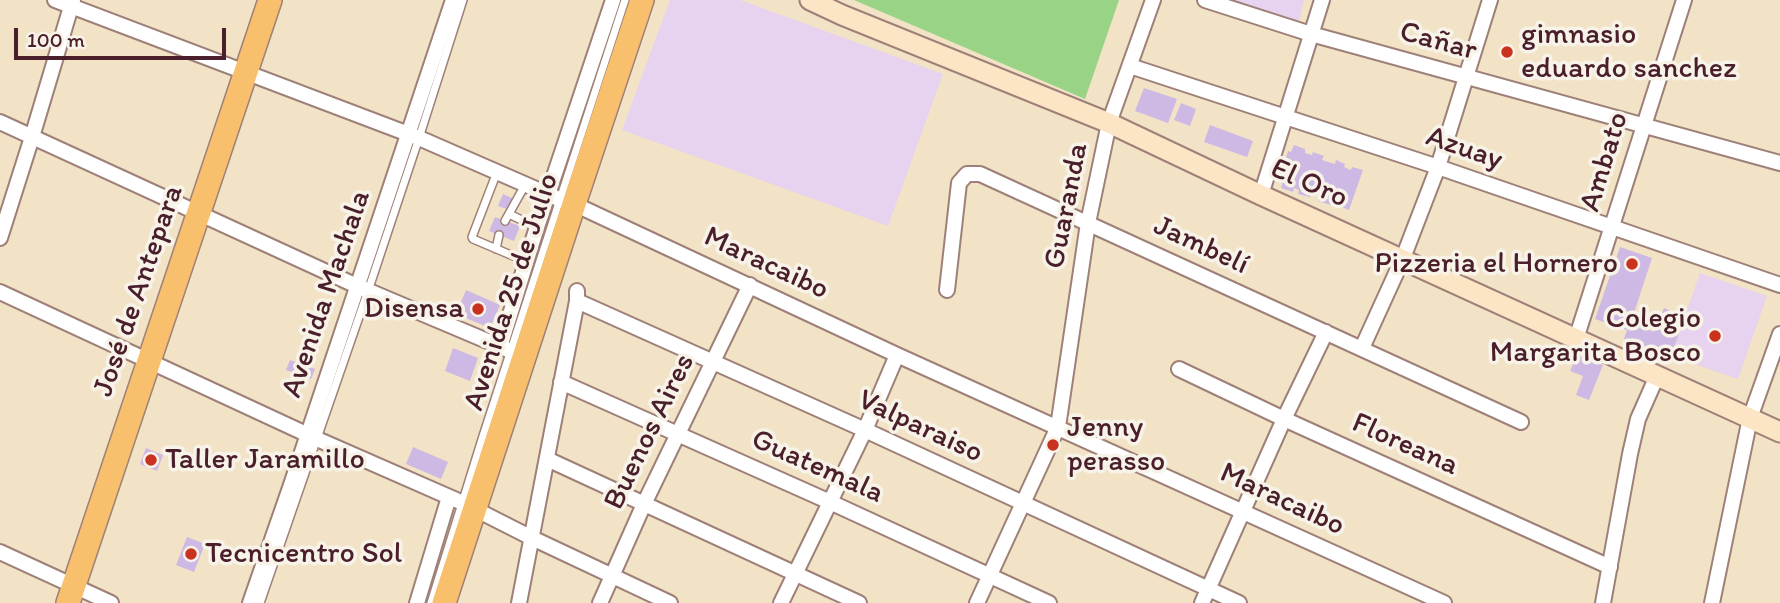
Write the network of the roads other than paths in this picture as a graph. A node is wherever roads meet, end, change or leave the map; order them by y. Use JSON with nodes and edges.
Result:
{"nodes":[{"id":1,"x":55,"y":0,"type":"edge"},
{"id":2,"x":270,"y":0,"type":"edge"},
{"id":3,"x":453,"y":0,"type":"edge"},
{"id":4,"x":463,"y":0,"type":"edge"},
{"id":5,"x":613,"y":0,"type":"edge"},
{"id":6,"x":625,"y":0,"type":"edge"},
{"id":7,"x":642,"y":0,"type":"edge"},
{"id":8,"x":810,"y":0,"type":"edge"},
{"id":9,"x":1153,"y":0,"type":"edge"},
{"id":10,"x":1205,"y":0,"type":"edge"},
{"id":11,"x":1322,"y":0,"type":"edge"},
{"id":12,"x":1490,"y":0,"type":"edge"},
{"id":13,"x":1684,"y":0,"type":"edge"},
{"id":14,"x":72,"y":3,"type":"edge"},
{"id":15,"x":1311,"y":34,"type":"junction"},
{"id":16,"x":1130,"y":66,"type":"junction"},
{"id":17,"x":246,"y":72,"type":"junction"},
{"id":18,"x":1466,"y":76,"type":"junction"},
{"id":19,"x":1285,"y":117,"type":"junction"},
{"id":20,"x":0,"y":122,"type":"edge"},
{"id":21,"x":1109,"y":123,"type":"junction"},
{"id":22,"x":1644,"y":126,"type":"junction"},
{"id":23,"x":414,"y":136,"type":"junction"},
{"id":24,"x":32,"y":137,"type":"junction"},
{"id":25,"x":1780,"y":163,"type":"edge"},
{"id":26,"x":1438,"y":167,"type":"junction"},
{"id":27,"x":498,"y":172,"type":"junction"},
{"id":28,"x":526,"y":184,"type":"junction"},
{"id":29,"x":1261,"y":195,"type":"junction"},
{"id":30,"x":561,"y":199,"type":"junction"},
{"id":31,"x":198,"y":213,"type":"junction"},
{"id":32,"x":1088,"y":223,"type":"junction"},
{"id":33,"x":537,"y":227,"type":"junction"},
{"id":34,"x":1613,"y":228,"type":"junction"},
{"id":35,"x":499,"y":235,"type":"dead end"},
{"id":36,"x":0,"y":238,"type":"edge"},
{"id":37,"x":496,"y":249,"type":"junction"},
{"id":38,"x":1403,"y":258,"type":"junction"},
{"id":39,"x":525,"y":261,"type":"junction"},
{"id":40,"x":750,"y":285,"type":"junction"},
{"id":41,"x":1780,"y":285,"type":"edge"},
{"id":42,"x":363,"y":289,"type":"junction"},
{"id":43,"x":947,"y":290,"type":"dead end"},
{"id":44,"x":0,"y":292,"type":"edge"},
{"id":45,"x":1326,"y":332,"type":"junction"},
{"id":46,"x":1780,"y":334,"type":"edge"},
{"id":47,"x":1576,"y":340,"type":"junction"},
{"id":48,"x":1362,"y":348,"type":"junction"},
{"id":49,"x":512,"y":352,"type":"junction"},
{"id":50,"x":897,"y":355,"type":"junction"},
{"id":51,"x":148,"y":361,"type":"junction"},
{"id":52,"x":713,"y":361,"type":"junction"},
{"id":53,"x":1179,"y":369,"type":"dead end"},
{"id":54,"x":1657,"y":376,"type":"junction"},
{"id":55,"x":561,"y":382,"type":"junction"},
{"id":56,"x":1750,"y":418,"type":"junction"},
{"id":57,"x":1284,"y":419,"type":"junction"},
{"id":58,"x":1521,"y":422,"type":"dead end"},
{"id":59,"x":1058,"y":427,"type":"junction"},
{"id":60,"x":865,"y":430,"type":"junction"},
{"id":61,"x":1780,"y":432,"type":"edge"},
{"id":62,"x":678,"y":433,"type":"junction"},
{"id":63,"x":312,"y":437,"type":"junction"},
{"id":64,"x":547,"y":459,"type":"junction"},
{"id":65,"x":449,"y":497,"type":"junction"},
{"id":66,"x":830,"y":502,"type":"junction"},
{"id":67,"x":1023,"y":503,"type":"junction"},
{"id":68,"x":643,"y":504,"type":"junction"},
{"id":69,"x":469,"y":506,"type":"junction"},
{"id":70,"x":1244,"y":511,"type":"junction"},
{"id":71,"x":532,"y":538,"type":"junction"},
{"id":72,"x":0,"y":552,"type":"edge"},
{"id":73,"x":1611,"y":567,"type":"junction"},
{"id":74,"x":794,"y":573,"type":"junction"},
{"id":75,"x":612,"y":576,"type":"junction"},
{"id":76,"x":989,"y":576,"type":"junction"},
{"id":77,"x":71,"y":595,"type":"edge"},
{"id":78,"x":1205,"y":596,"type":"edge"},
{"id":79,"x":1435,"y":601,"type":"edge"},
{"id":80,"x":111,"y":603,"type":"edge"},
{"id":81,"x":250,"y":603,"type":"edge"},
{"id":82,"x":260,"y":603,"type":"edge"},
{"id":83,"x":417,"y":603,"type":"edge"},
{"id":84,"x":431,"y":603,"type":"edge"},
{"id":85,"x":444,"y":603,"type":"edge"},
{"id":86,"x":519,"y":603,"type":"edge"},
{"id":87,"x":600,"y":603,"type":"edge"},
{"id":88,"x":670,"y":603,"type":"edge"},
{"id":89,"x":781,"y":603,"type":"edge"},
{"id":90,"x":859,"y":603,"type":"edge"},
{"id":91,"x":977,"y":603,"type":"edge"},
{"id":92,"x":1049,"y":603,"type":"edge"},
{"id":93,"x":1239,"y":603,"type":"edge"},
{"id":94,"x":1603,"y":603,"type":"edge"},
{"id":95,"x":1712,"y":603,"type":"edge"}],
"edges":[{"from":1,"to":14,"type":"street","name":"Maracaibo"},
{"from":2,"to":17,"type":"main road","name":"José de Antepara"},
{"from":3,"to":23,"type":"street","name":"Avenida Machala"},
{"from":4,"to":23,"type":"lane","name":"Avenida Machala"},
{"from":5,"to":30,"type":"street","name":"Avenida 25 de Julio"},
{"from":6,"to":30,"type":"lane","name":"Avenida 25 de Julio"},
{"from":7,"to":30,"type":"main road","name":"Avenida 25 de Julio"},
{"from":8,"to":21,"type":"street","name":"El Oro"},
{"from":9,"to":16,"type":"street","name":"Guaranda"},
{"from":10,"to":15,"type":"street","name":"Cañar"},
{"from":11,"to":15,"type":"street"},
{"from":12,"to":18,"type":"street"},
{"from":13,"to":22,"type":"street","name":"Ambato"},
{"from":14,"to":17,"type":"street","name":"Maracaibo"},
{"from":14,"to":24,"type":"street"},
{"from":15,"to":18,"type":"street","name":"Cañar"},
{"from":15,"to":19,"type":"street"},
{"from":16,"to":19,"type":"street","name":"Azuay"},
{"from":16,"to":21,"type":"street","name":"Guaranda"},
{"from":17,"to":23,"type":"street","name":"Maracaibo"},
{"from":17,"to":31,"type":"main road","name":"José de Antepara"},
{"from":18,"to":22,"type":"street","name":"Cañar"},
{"from":18,"to":26,"type":"street"},
{"from":19,"to":26,"type":"street","name":"Azuay"},
{"from":19,"to":29,"type":"street"},
{"from":20,"to":24,"type":"street"},
{"from":21,"to":29,"type":"street","name":"El Oro"},
{"from":21,"to":32,"type":"street","name":"Guaranda"},
{"from":22,"to":25,"type":"street","name":"Cañar"},
{"from":22,"to":34,"type":"street","name":"Ambato"},
{"from":23,"to":27,"type":"street","name":"Maracaibo"},
{"from":23,"to":42,"type":"street","name":"Avenida Machala"},
{"from":24,"to":31,"type":"street"},
{"from":24,"to":36,"type":"street"},
{"from":26,"to":34,"type":"street","name":"Azuay"},
{"from":26,"to":38,"type":"street"},
{"from":27,"to":28,"type":"street","name":"Maracaibo"},
{"from":27,"to":37,"type":"lane"},
{"from":28,"to":30,"type":"street","name":"Maracaibo"},
{"from":28,"to":33,"type":"lane"},
{"from":29,"to":38,"type":"street","name":"El Oro"},
{"from":30,"to":33,"type":"street","name":"Avenida 25 de Julio"},
{"from":30,"to":40,"type":"street","name":"Maracaibo"},
{"from":30,"to":49,"type":"main road","name":"Avenida 25 de Julio"},
{"from":31,"to":42,"type":"street"},
{"from":31,"to":51,"type":"main road","name":"José de Antepara"},
{"from":32,"to":43,"type":"street","name":"Jambelí"},
{"from":32,"to":45,"type":"street","name":"Jambelí"},
{"from":32,"to":59,"type":"street","name":"Guaranda"},
{"from":33,"to":39,"type":"street","name":"Avenida 25 de Julio"},
{"from":34,"to":41,"type":"street","name":"Azuay"},
{"from":34,"to":47,"type":"street","name":"Ambato"},
{"from":35,"to":37,"type":"lane"},
{"from":37,"to":39,"type":"lane"},
{"from":38,"to":47,"type":"street","name":"El Oro"},
{"from":38,"to":48,"type":"street"},
{"from":39,"to":49,"type":"street","name":"Avenida 25 de Julio"},
{"from":40,"to":50,"type":"street","name":"Maracaibo"},
{"from":40,"to":52,"type":"street","name":"Buenos Aires"},
{"from":42,"to":49,"type":"street"},
{"from":42,"to":63,"type":"street","name":"Avenida Machala"},
{"from":44,"to":51,"type":"street"},
{"from":45,"to":48,"type":"street","name":"Jambelí"},
{"from":45,"to":57,"type":"street"},
{"from":46,"to":56,"type":"street"},
{"from":47,"to":54,"type":"street","name":"El Oro"},
{"from":48,"to":58,"type":"street","name":"Jambelí"},
{"from":49,"to":69,"type":"main road","name":"Avenida 25 de Julio"},
{"from":50,"to":59,"type":"street","name":"Maracaibo"},
{"from":50,"to":60,"type":"street"},
{"from":51,"to":63,"type":"street"},
{"from":51,"to":77,"type":"main road","name":"José de Antepara"},
{"from":52,"to":55,"type":"street","name":"Valparaiso"},
{"from":52,"to":60,"type":"street","name":"Valparaiso"},
{"from":52,"to":62,"type":"street","name":"Buenos Aires"},
{"from":53,"to":57,"type":"street","name":"Floreana"},
{"from":54,"to":56,"type":"street","name":"El Oro"},
{"from":54,"to":73,"type":"street"},
{"from":55,"to":62,"type":"street","name":"Guatemala"},
{"from":55,"to":64,"type":"street"},
{"from":56,"to":61,"type":"street","name":"El Oro"},
{"from":56,"to":95,"type":"street"},
{"from":57,"to":70,"type":"street"},
{"from":57,"to":73,"type":"street","name":"Floreana"},
{"from":59,"to":67,"type":"street","name":"Guaranda"},
{"from":59,"to":70,"type":"street","name":"Maracaibo"},
{"from":60,"to":66,"type":"street"},
{"from":60,"to":67,"type":"street","name":"Valparaiso"},
{"from":62,"to":66,"type":"street","name":"Guatemala"},
{"from":62,"to":68,"type":"street","name":"Buenos Aires"},
{"from":63,"to":65,"type":"street"},
{"from":63,"to":81,"type":"street","name":"Avenida Machala"},
{"from":63,"to":82,"type":"lane","name":"Avenida Machala"},
{"from":64,"to":68,"type":"street"},
{"from":64,"to":71,"type":"street"},
{"from":65,"to":69,"type":"street"},
{"from":65,"to":83,"type":"street"},
{"from":66,"to":74,"type":"street"},
{"from":66,"to":76,"type":"street","name":"Guatemala"},
{"from":67,"to":76,"type":"street","name":"Guaranda"},
{"from":67,"to":78,"type":"street","name":"Valparaiso"},
{"from":68,"to":74,"type":"street"},
{"from":68,"to":75,"type":"street","name":"Buenos Aires"},
{"from":69,"to":71,"type":"street"},
{"from":69,"to":84,"type":"lane","name":"Avenida 25 de Julio"},
{"from":69,"to":85,"type":"main road","name":"Avenida 25 de Julio"},
{"from":70,"to":78,"type":"street"},
{"from":70,"to":79,"type":"street","name":"Maracaibo"},
{"from":71,"to":75,"type":"street"},
{"from":71,"to":86,"type":"street"},
{"from":72,"to":77,"type":"street"},
{"from":73,"to":94,"type":"street"},
{"from":74,"to":89,"type":"street"},
{"from":74,"to":90,"type":"street"},
{"from":75,"to":87,"type":"street","name":"Buenos Aires"},
{"from":75,"to":88,"type":"street"},
{"from":76,"to":91,"type":"street","name":"Guaranda"},
{"from":76,"to":92,"type":"street","name":"Guatemala"},
{"from":77,"to":80,"type":"street"},
{"from":78,"to":93,"type":"street","name":"Valparaiso"}]}
